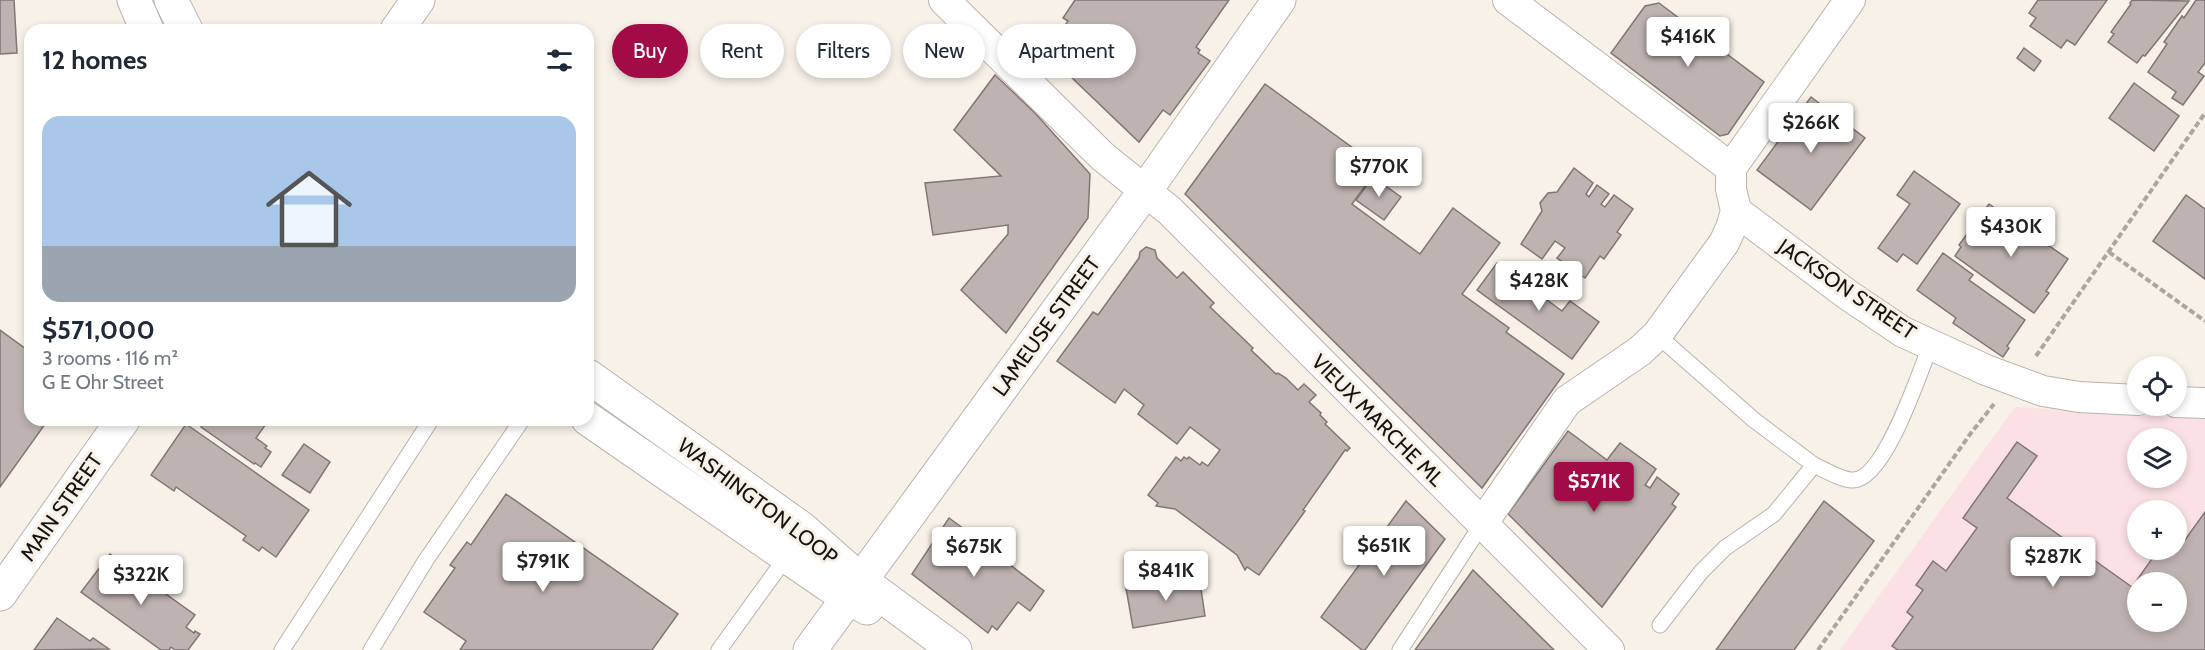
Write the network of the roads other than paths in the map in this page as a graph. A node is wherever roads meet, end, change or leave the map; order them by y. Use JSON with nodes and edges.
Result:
{"nodes":[{"id":1,"x":134,"y":0,"type":"edge"},
{"id":2,"x":171,"y":0,"type":"edge"},
{"id":3,"x":418,"y":0,"type":"edge"},
{"id":4,"x":944,"y":0,"type":"edge"},
{"id":5,"x":1279,"y":0,"type":"edge"},
{"id":6,"x":1508,"y":0,"type":"edge"},
{"id":7,"x":1850,"y":0,"type":"edge"},
{"id":8,"x":144,"y":24,"type":"edge"},
{"id":9,"x":183,"y":24,"type":"edge"},
{"id":10,"x":401,"y":24,"type":"edge"},
{"id":11,"x":1731,"y":168,"type":"junction"},
{"id":12,"x":1145,"y":191,"type":"junction"},
{"id":13,"x":1736,"y":211,"type":"junction"},
{"id":14,"x":1656,"y":335,"type":"junction"},
{"id":15,"x":1931,"y":344,"type":"junction"},
{"id":16,"x":594,"y":380,"type":"edge"},
{"id":17,"x":2127,"y":399,"type":"edge"},
{"id":18,"x":2187,"y":402,"type":"edge"},
{"id":19,"x":2205,"y":403,"type":"edge"},
{"id":20,"x":594,"y":423,"type":"edge"},
{"id":21,"x":119,"y":426,"type":"edge"},
{"id":22,"x":427,"y":426,"type":"edge"},
{"id":23,"x":518,"y":426,"type":"edge"},
{"id":24,"x":1814,"y":465,"type":"junction"},
{"id":25,"x":1482,"y":524,"type":"junction"},
{"id":26,"x":787,"y":556,"type":"junction"},
{"id":27,"x":855,"y":588,"type":"junction"},
{"id":28,"x":0,"y":594,"type":"edge"},
{"id":29,"x":1660,"y":625,"type":"dead end"},
{"id":30,"x":282,"y":650,"type":"edge"},
{"id":31,"x":371,"y":650,"type":"edge"},
{"id":32,"x":719,"y":650,"type":"edge"},
{"id":33,"x":810,"y":650,"type":"edge"},
{"id":34,"x":926,"y":650,"type":"edge"},
{"id":35,"x":955,"y":650,"type":"edge"},
{"id":36,"x":1400,"y":650,"type":"edge"},
{"id":37,"x":1609,"y":650,"type":"edge"}],
"edges":[{"from":1,"to":8,"type":"street"},
{"from":2,"to":9,"type":"street"},
{"from":3,"to":10,"type":"street"},
{"from":4,"to":12,"type":"street","name":"VIEUX MARCHE ML"},
{"from":5,"to":12,"type":"street","name":"LAMEUSE STREET"},
{"from":6,"to":11,"type":"street"},
{"from":7,"to":11,"type":"street"},
{"from":11,"to":13,"type":"street"},
{"from":12,"to":25,"type":"street","name":"VIEUX MARCHE ML"},
{"from":12,"to":27,"type":"street","name":"LAMEUSE STREET"},
{"from":13,"to":14,"type":"street"},
{"from":13,"to":15,"type":"street","name":"JACKSON STREET"},
{"from":14,"to":24,"type":"lane"},
{"from":14,"to":25,"type":"street"},
{"from":15,"to":17,"type":"street","name":"JACKSON STREET"},
{"from":15,"to":24,"type":"lane"},
{"from":16,"to":27,"type":"street","name":"WASHINGTON LOOP"},
{"from":18,"to":19,"type":"street"},
{"from":20,"to":26,"type":"street","name":"WASHINGTON LOOP"},
{"from":21,"to":28,"type":"street","name":"MAIN STREET"},
{"from":22,"to":30,"type":"lane"},
{"from":23,"to":31,"type":"lane"},
{"from":24,"to":29,"type":"lane"},
{"from":25,"to":36,"type":"lane"},
{"from":25,"to":37,"type":"street","name":"VIEUX MARCHE ML"},
{"from":26,"to":27,"type":"street","name":"WASHINGTON LOOP"},
{"from":26,"to":32,"type":"lane"},
{"from":27,"to":33,"type":"street","name":"LAMEUSE STREET"},
{"from":27,"to":34,"type":"street","name":"WASHINGTON LOOP"},
{"from":27,"to":35,"type":"street","name":"WASHINGTON LOOP"}]}
